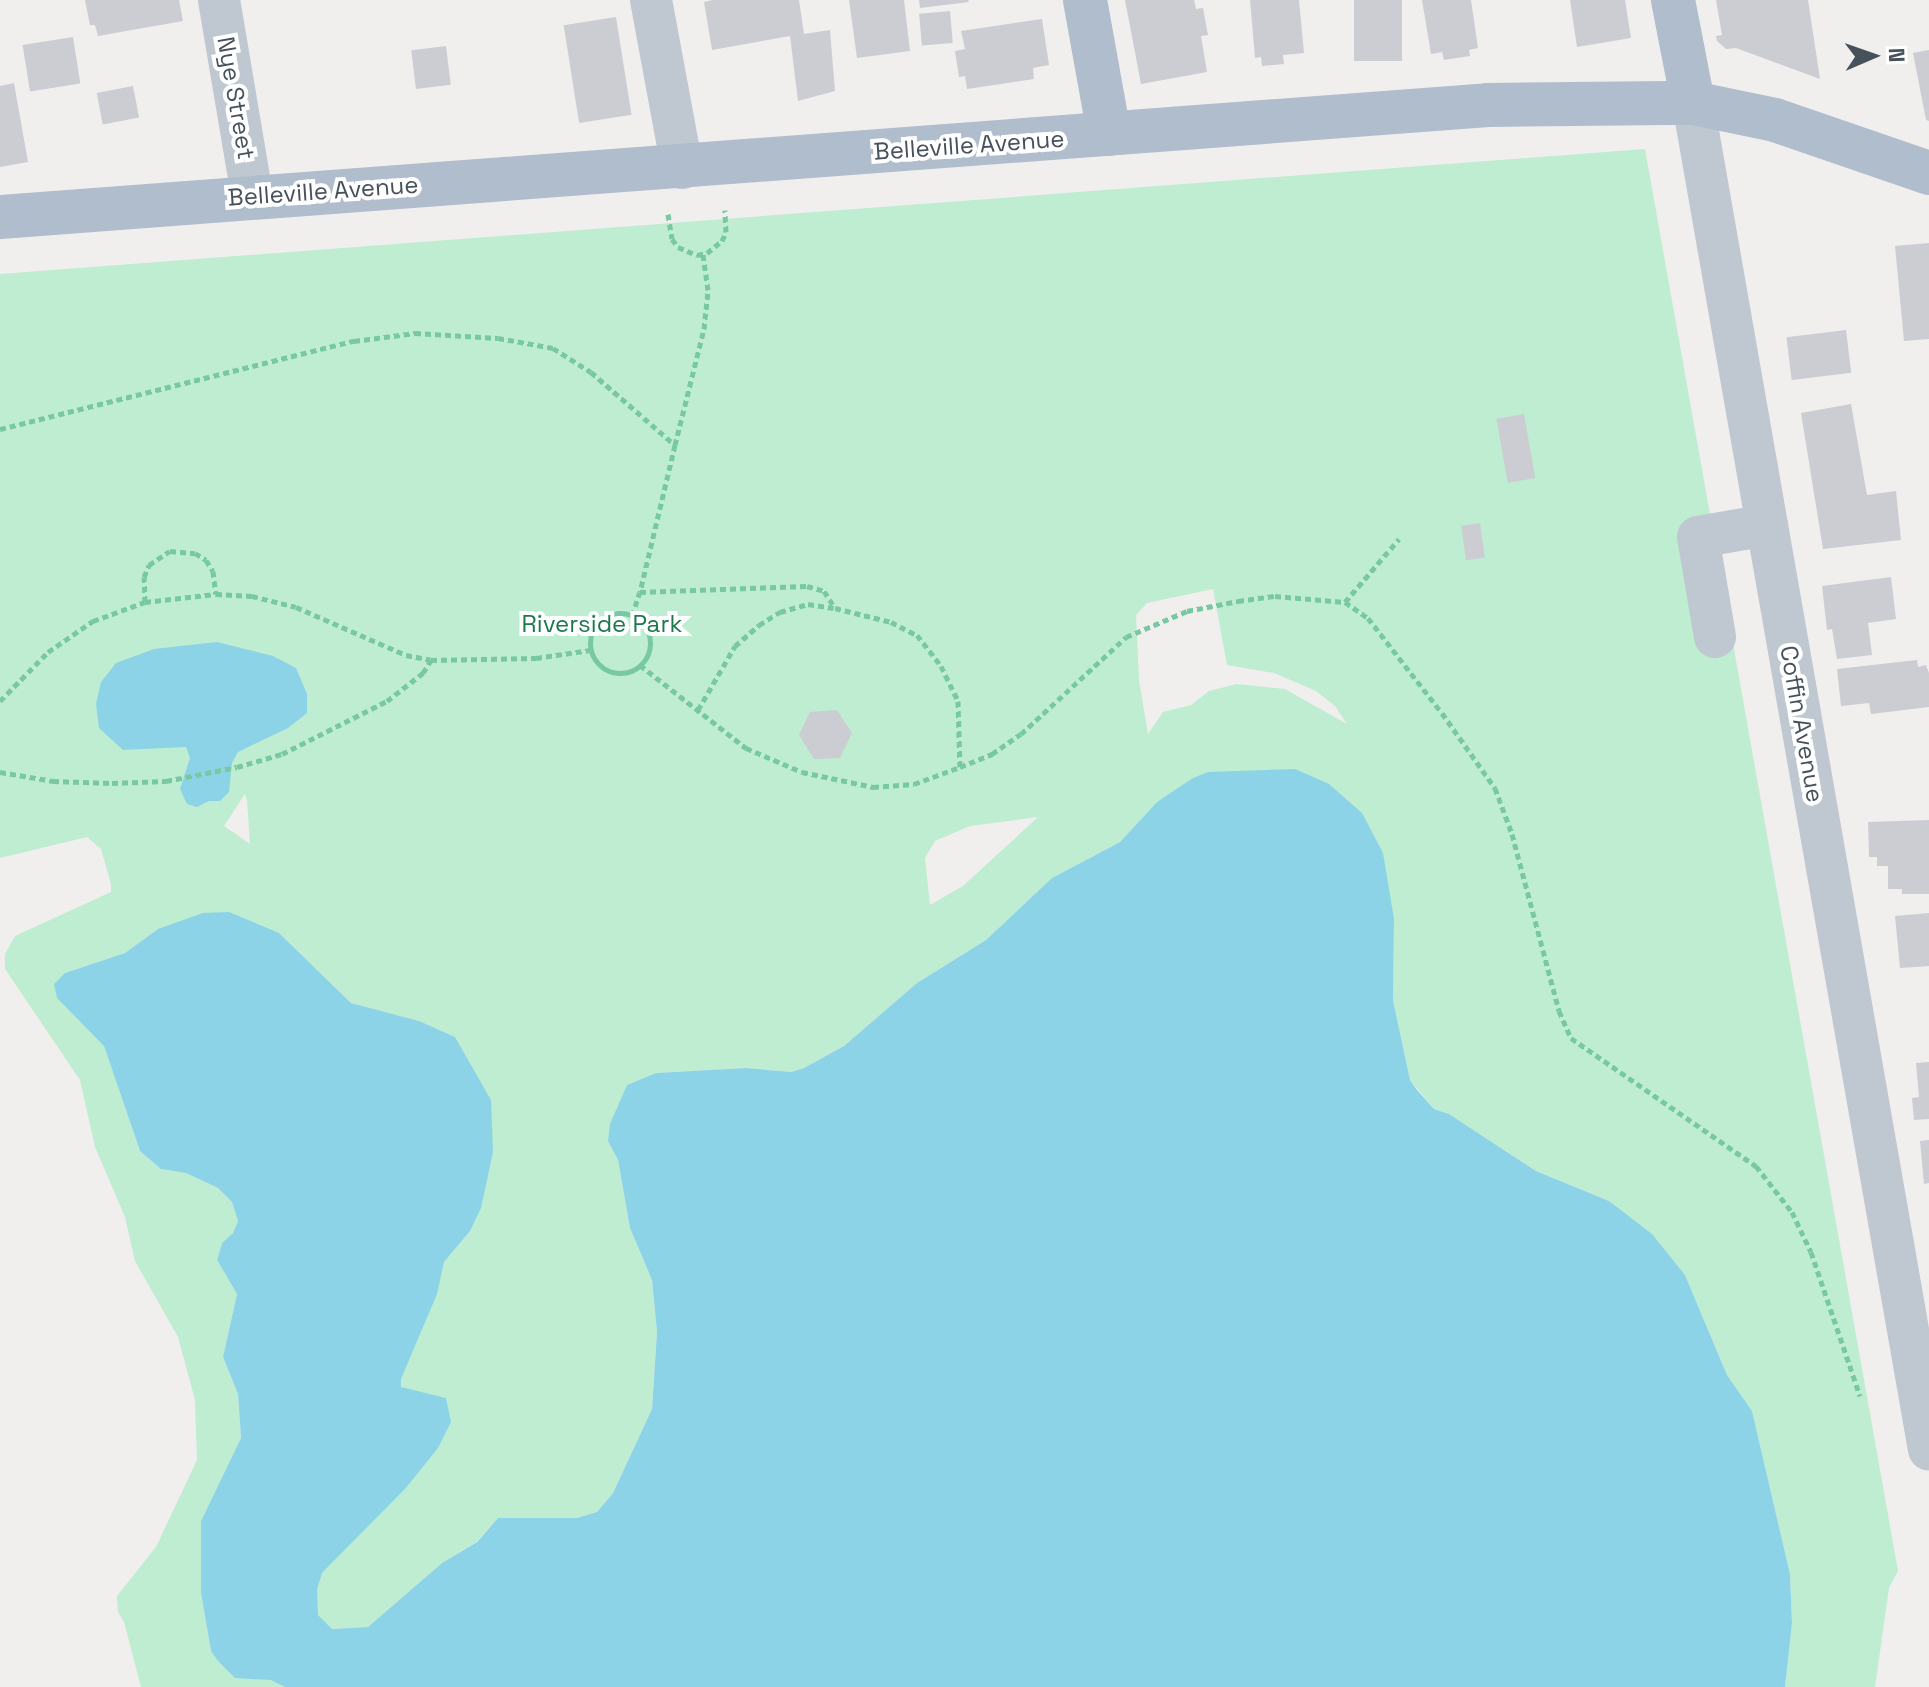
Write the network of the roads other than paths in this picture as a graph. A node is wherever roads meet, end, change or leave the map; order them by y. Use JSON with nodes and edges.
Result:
{"nodes":[{"id":1,"x":219,"y":0,"type":"edge"},
{"id":2,"x":651,"y":0,"type":"edge"},
{"id":3,"x":1085,"y":0,"type":"edge"},
{"id":4,"x":1673,"y":0,"type":"edge"},
{"id":5,"x":1693,"y":103,"type":"junction"},
{"id":6,"x":1109,"y":134,"type":"junction"},
{"id":7,"x":682,"y":168,"type":"junction"},
{"id":8,"x":1929,"y":173,"type":"edge"},
{"id":9,"x":252,"y":196,"type":"junction"},
{"id":10,"x":0,"y":217,"type":"edge"},
{"id":11,"x":1767,"y":525,"type":"junction"},
{"id":12,"x":1715,"y":637,"type":"dead end"},
{"id":13,"x":1929,"y":1449,"type":"edge"}],
"edges":[{"from":1,"to":9,"type":"street","name":"Nye Street"},
{"from":2,"to":7,"type":"street"},
{"from":3,"to":6,"type":"main road"},
{"from":4,"to":5,"type":"main road","name":"Coffin Avenue"},
{"from":5,"to":6,"type":"main road","name":"Belleville Avenue"},
{"from":5,"to":8,"type":"main road","name":"Belleville Avenue"},
{"from":5,"to":11,"type":"street","name":"Coffin Avenue"},
{"from":6,"to":7,"type":"main road","name":"Belleville Avenue"},
{"from":7,"to":9,"type":"main road","name":"Belleville Avenue"},
{"from":9,"to":10,"type":"main road","name":"Belleville Avenue"},
{"from":11,"to":12,"type":"street"},
{"from":11,"to":13,"type":"street","name":"Coffin Avenue"}]}
